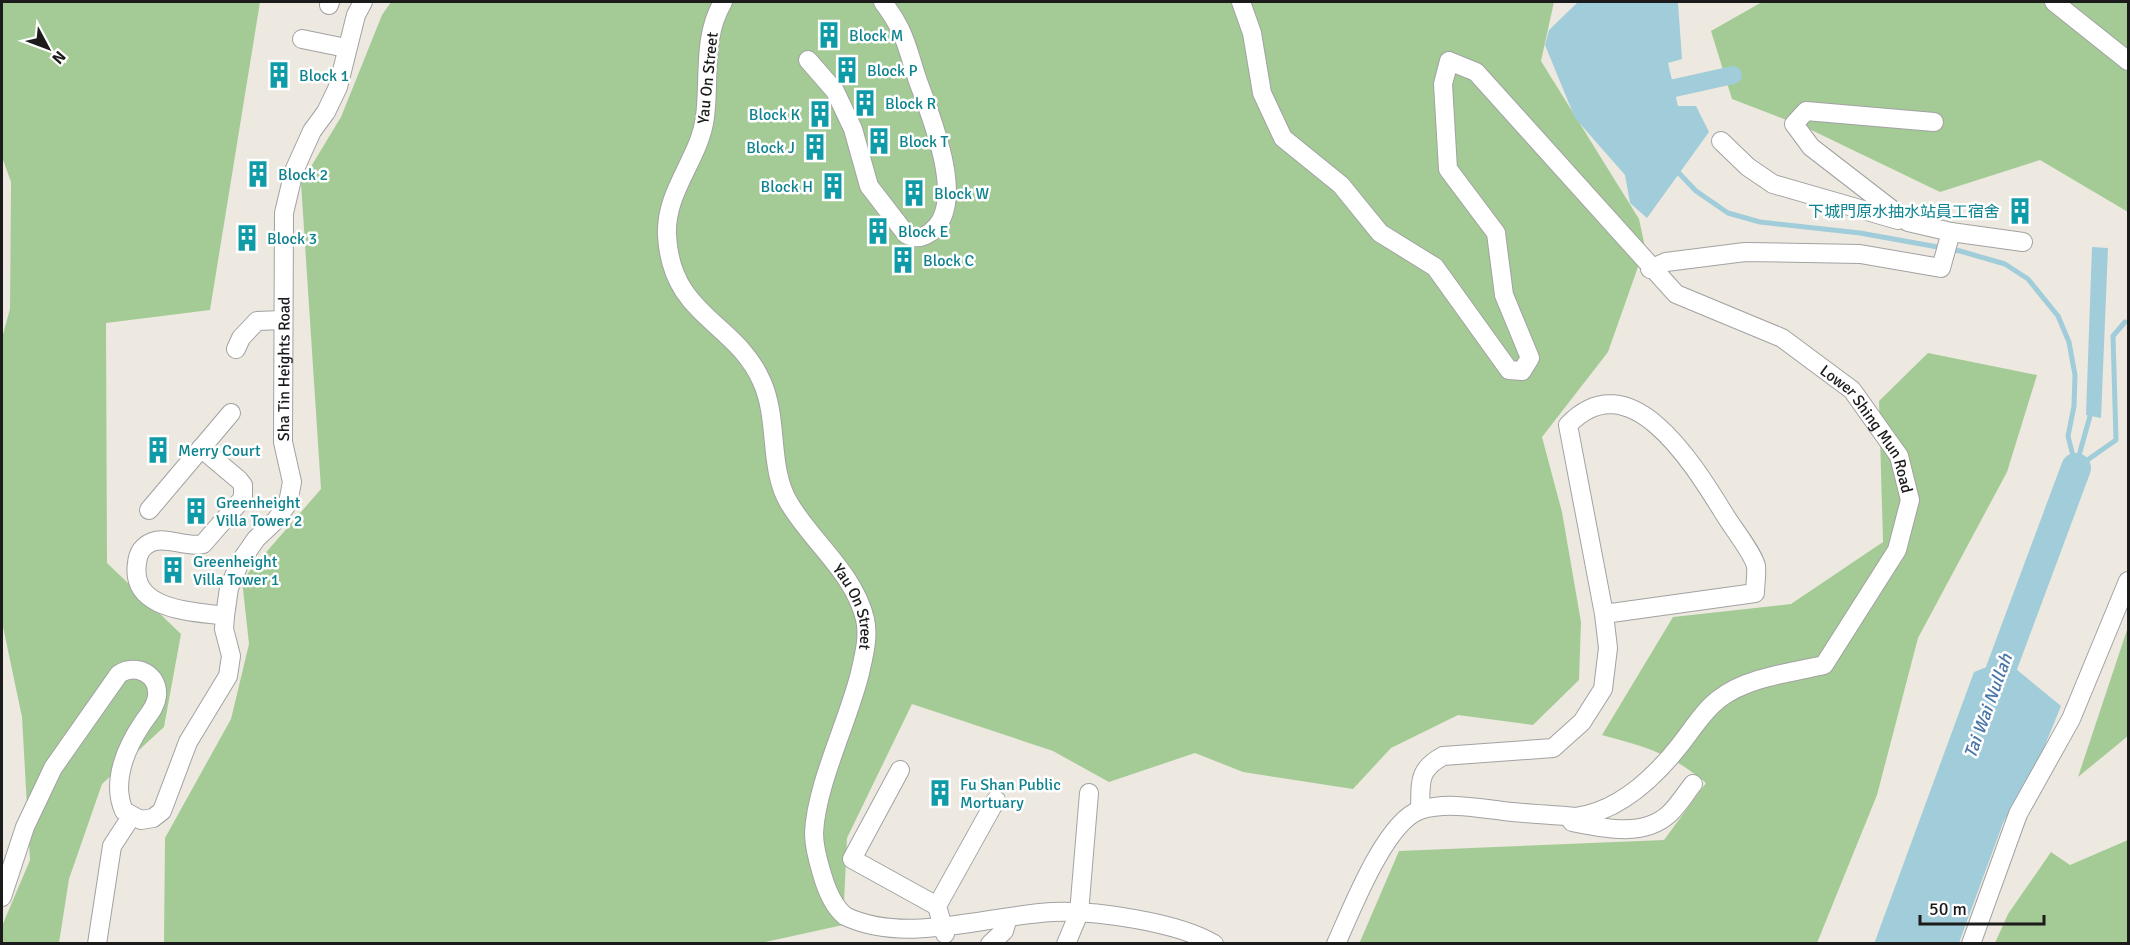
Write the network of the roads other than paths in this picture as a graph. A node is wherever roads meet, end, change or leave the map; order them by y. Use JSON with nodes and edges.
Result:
{"nodes":[{"id":1,"x":363,"y":2,"type":"edge"},
{"id":2,"x":723,"y":2,"type":"edge"},
{"id":3,"x":883,"y":2,"type":"edge"},
{"id":4,"x":1241,"y":2,"type":"edge"},
{"id":5,"x":2054,"y":2,"type":"edge"},
{"id":6,"x":302,"y":39,"type":"dead end"},
{"id":7,"x":346,"y":48,"type":"junction"},
{"id":8,"x":808,"y":60,"type":"dead end"},
{"id":9,"x":2128,"y":61,"type":"edge"},
{"id":10,"x":1934,"y":122,"type":"dead end"},
{"id":11,"x":1721,"y":141,"type":"dead end"},
{"id":12,"x":1908,"y":222,"type":"junction"},
{"id":13,"x":1951,"y":232,"type":"junction"},
{"id":14,"x":2023,"y":242,"type":"dead end"},
{"id":15,"x":1650,"y":269,"type":"junction"},
{"id":16,"x":282,"y":320,"type":"junction"},
{"id":17,"x":236,"y":349,"type":"dead end"},
{"id":18,"x":231,"y":413,"type":"dead end"},
{"id":19,"x":201,"y":448,"type":"junction"},
{"id":20,"x":150,"y":510,"type":"dead end"},
{"id":21,"x":2128,"y":581,"type":"edge"},
{"id":22,"x":1604,"y":614,"type":"junction"},
{"id":23,"x":225,"y":616,"type":"junction"},
{"id":24,"x":900,"y":770,"type":"dead end"},
{"id":25,"x":1693,"y":784,"type":"dead end"},
{"id":26,"x":1089,"y":793,"type":"dead end"},
{"id":27,"x":996,"y":800,"type":"dead end"},
{"id":28,"x":1420,"y":810,"type":"junction"},
{"id":29,"x":1523,"y":813,"type":"junction"},
{"id":30,"x":131,"y":818,"type":"junction"},
{"id":31,"x":2,"y":897,"type":"edge"},
{"id":32,"x":937,"y":906,"type":"junction"},
{"id":33,"x":1080,"y":913,"type":"junction"},
{"id":34,"x":1007,"y":921,"type":"junction"},
{"id":35,"x":945,"y":934,"type":"junction"},
{"id":36,"x":98,"y":944,"type":"edge"},
{"id":37,"x":990,"y":944,"type":"edge"},
{"id":38,"x":1066,"y":944,"type":"edge"},
{"id":39,"x":1214,"y":944,"type":"edge"},
{"id":40,"x":1336,"y":944,"type":"edge"},
{"id":41,"x":1971,"y":944,"type":"edge"}],
"edges":[{"from":1,"to":7,"type":"street","name":"Sha Tin Heights Road"},
{"from":2,"to":35,"type":"street","name":"Yau On Street"},
{"from":3,"to":8,"type":"street"},
{"from":4,"to":15,"type":"street","name":"Lower Shing Mun Road"},
{"from":5,"to":9,"type":"street"},
{"from":6,"to":7,"type":"street"},
{"from":7,"to":16,"type":"street","name":"Sha Tin Heights Road"},
{"from":10,"to":12,"type":"street"},
{"from":11,"to":12,"type":"street"},
{"from":12,"to":13,"type":"street"},
{"from":13,"to":14,"type":"street"},
{"from":13,"to":15,"type":"street"},
{"from":15,"to":29,"type":"street","name":"Lower Shing Mun Road"},
{"from":16,"to":17,"type":"street"},
{"from":16,"to":23,"type":"street","name":"Sha Tin Heights Road"},
{"from":18,"to":19,"type":"street"},
{"from":19,"to":20,"type":"street"},
{"from":19,"to":23,"type":"street"},
{"from":21,"to":41,"type":"street"},
{"from":22,"to":22,"type":"street"},
{"from":22,"to":28,"type":"street"},
{"from":23,"to":30,"type":"street","name":"Sha Tin Heights Road"},
{"from":24,"to":32,"type":"street"},
{"from":25,"to":29,"type":"street"},
{"from":26,"to":33,"type":"street"},
{"from":27,"to":32,"type":"street"},
{"from":28,"to":29,"type":"street","name":"Lower Shing Mun Road"},
{"from":28,"to":40,"type":"street"},
{"from":30,"to":31,"type":"street"},
{"from":30,"to":36,"type":"street"},
{"from":32,"to":35,"type":"street"},
{"from":33,"to":34,"type":"street","name":"Yau On Street"},
{"from":33,"to":38,"type":"street"},
{"from":33,"to":39,"type":"street","name":"Yau On Street"},
{"from":34,"to":35,"type":"street","name":"Yau On Street"},
{"from":34,"to":37,"type":"street"}]}
